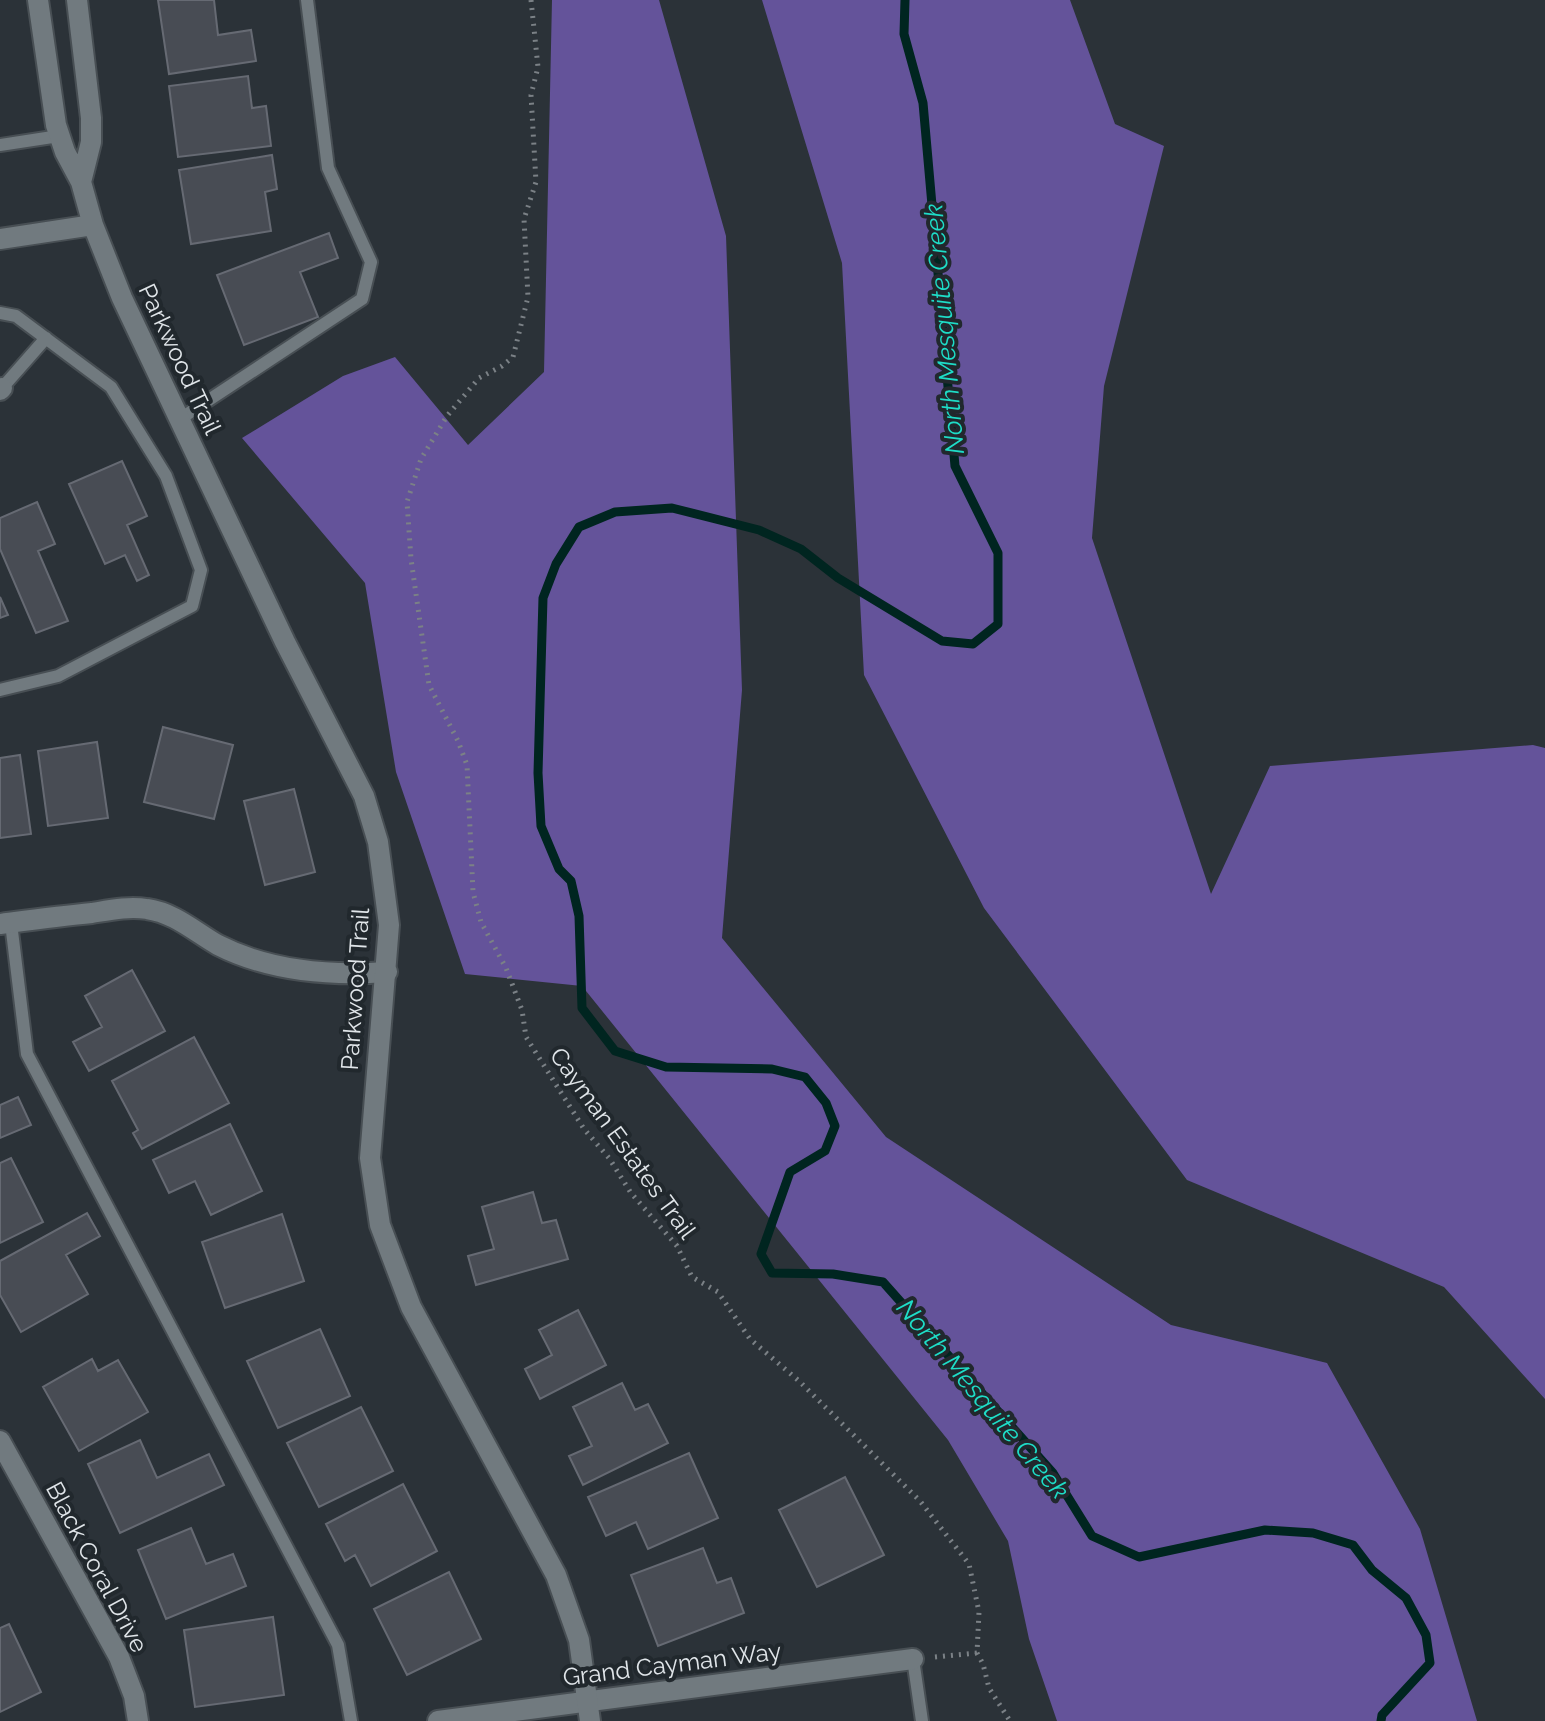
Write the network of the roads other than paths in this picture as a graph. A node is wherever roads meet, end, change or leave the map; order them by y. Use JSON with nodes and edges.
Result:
{"nodes":[{"id":1,"x":38,"y":0,"type":"edge"},
{"id":2,"x":77,"y":0,"type":"edge"},
{"id":3,"x":307,"y":0,"type":"edge"},
{"id":4,"x":59,"y":136,"type":"junction"},
{"id":5,"x":0,"y":145,"type":"edge"},
{"id":6,"x":81,"y":182,"type":"junction"},
{"id":7,"x":93,"y":225,"type":"junction"},
{"id":8,"x":0,"y":239,"type":"edge"},
{"id":9,"x":0,"y":313,"type":"edge"},
{"id":10,"x":46,"y":338,"type":"junction"},
{"id":11,"x":1,"y":389,"type":"edge"},
{"id":12,"x":180,"y":419,"type":"junction"},
{"id":13,"x":0,"y":690,"type":"edge"},
{"id":14,"x":5,"y":923,"type":"edge"},
{"id":15,"x":387,"y":972,"type":"junction"},
{"id":16,"x":0,"y":1441,"type":"edge"},
{"id":17,"x":913,"y":1659,"type":"joint"},
{"id":18,"x":589,"y":1711,"type":"edge"},
{"id":19,"x":138,"y":1721,"type":"edge"},
{"id":20,"x":351,"y":1721,"type":"edge"},
{"id":21,"x":438,"y":1721,"type":"edge"},
{"id":22,"x":922,"y":1721,"type":"edge"}],
"edges":[{"from":1,"to":4,"type":"street","name":"Parkwood Trail"},
{"from":2,"to":6,"type":"street","name":"Parkwood Trail"},
{"from":3,"to":12,"type":"lane"},
{"from":4,"to":5,"type":"lane"},
{"from":4,"to":6,"type":"street","name":"Parkwood Trail"},
{"from":6,"to":7,"type":"street","name":"Parkwood Trail"},
{"from":7,"to":8,"type":"street"},
{"from":7,"to":12,"type":"street","name":"Parkwood Trail"},
{"from":9,"to":10,"type":"lane"},
{"from":10,"to":11,"type":"lane"},
{"from":10,"to":13,"type":"lane"},
{"from":12,"to":15,"type":"street","name":"Parkwood Trail"},
{"from":14,"to":15,"type":"street"},
{"from":14,"to":20,"type":"lane"},
{"from":15,"to":18,"type":"street","name":"Parkwood Trail"},
{"from":16,"to":19,"type":"street","name":"Black Coral Drive"},
{"from":17,"to":18,"type":"street","name":"Grand Cayman Way"},
{"from":17,"to":22,"type":"lane"},
{"from":18,"to":21,"type":"street","name":"Grand Cayman Way"}]}
